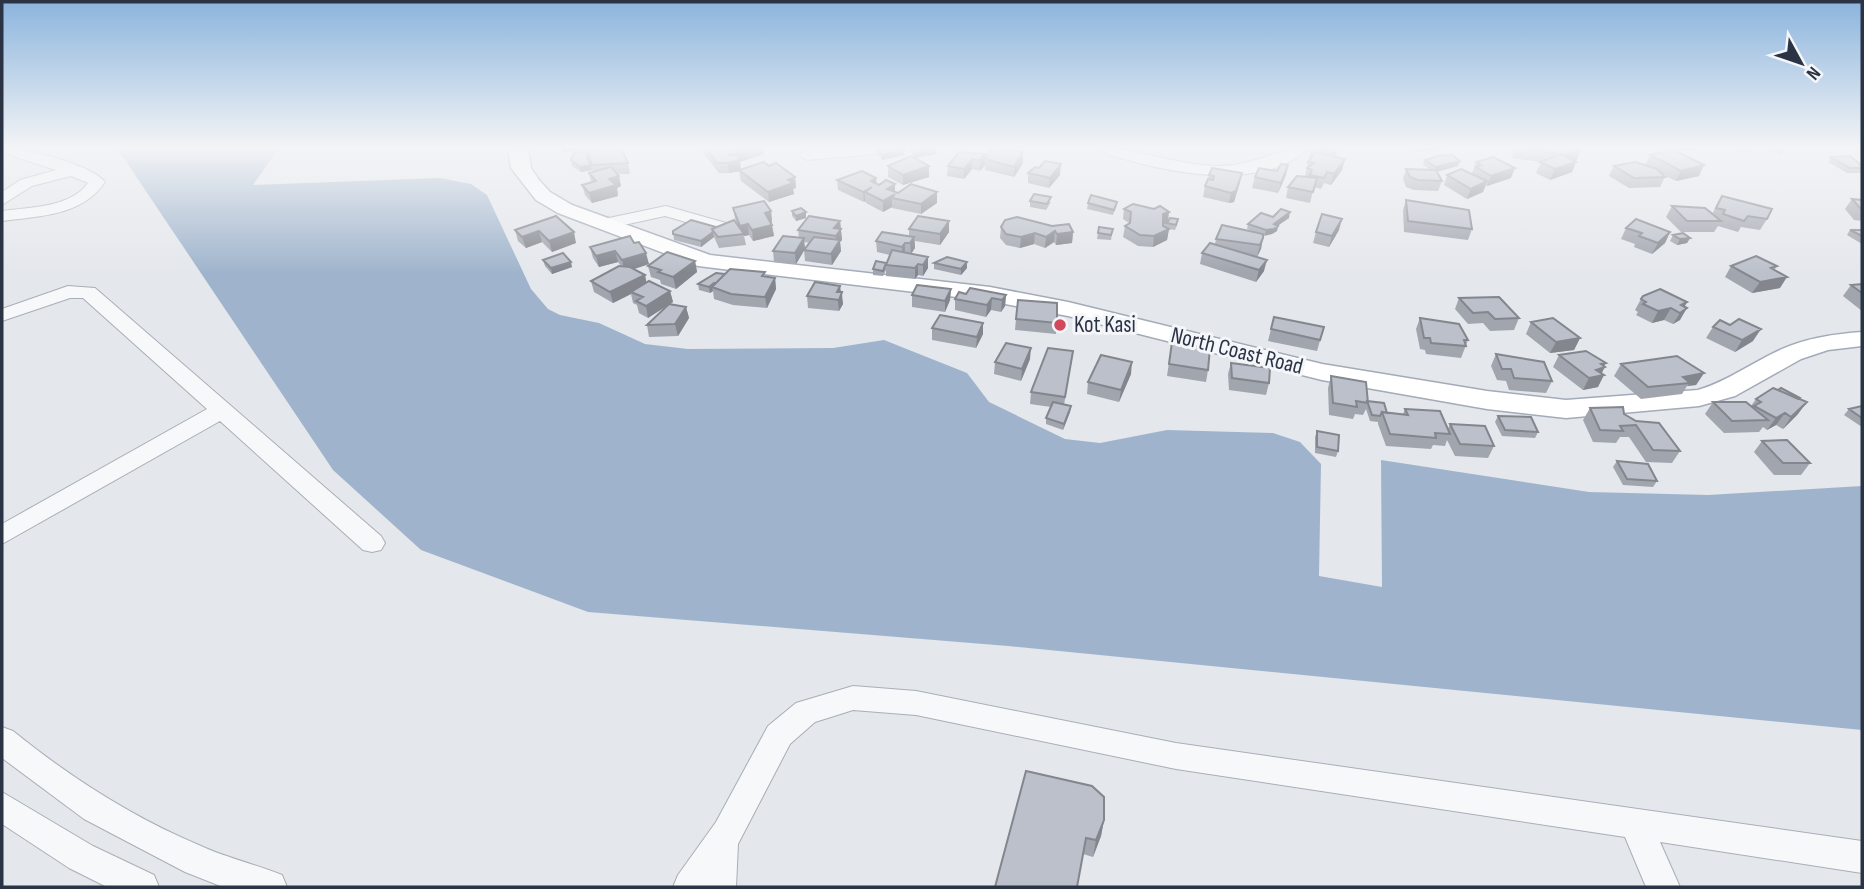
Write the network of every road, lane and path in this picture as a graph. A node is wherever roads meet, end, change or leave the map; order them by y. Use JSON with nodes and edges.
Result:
{"nodes":[{"id":1,"x":24,"y":189,"type":"edge"},
{"id":2,"x":92,"y":189,"type":"edge"},
{"id":3,"x":538,"y":189,"type":"edge"},
{"id":4,"x":5,"y":201,"type":"edge"},
{"id":5,"x":32,"y":211,"type":"joint"},
{"id":6,"x":610,"y":223,"type":"junction"},
{"id":7,"x":720,"y":227,"type":"edge"},
{"id":8,"x":2,"y":315,"type":"edge"},
{"id":9,"x":1862,"y":339,"type":"edge"},
{"id":10,"x":222,"y":410,"type":"junction"},
{"id":11,"x":2,"y":535,"type":"edge"},
{"id":12,"x":372,"y":543,"type":"dead end"},
{"id":13,"x":2,"y":740,"type":"edge"},
{"id":14,"x":2,"y":806,"type":"edge"},
{"id":15,"x":1635,"y":822,"type":"junction"},
{"id":16,"x":727,"y":833,"type":"junction"},
{"id":17,"x":1862,"y":857,"type":"edge"},
{"id":18,"x":142,"y":887,"type":"edge"},
{"id":19,"x":270,"y":887,"type":"edge"},
{"id":20,"x":690,"y":887,"type":"edge"},
{"id":21,"x":719,"y":887,"type":"edge"},
{"id":22,"x":1663,"y":887,"type":"edge"}],
"edges":[{"from":1,"to":4,"type":"street"},
{"from":2,"to":5,"type":"street"},
{"from":3,"to":6,"type":"main road","name":"North Coast Road"},
{"from":4,"to":5,"type":"street"},
{"from":6,"to":7,"type":"street"},
{"from":6,"to":9,"type":"main road","name":"North Coast Road"},
{"from":8,"to":10,"type":"street"},
{"from":10,"to":11,"type":"street"},
{"from":10,"to":12,"type":"street"},
{"from":13,"to":19,"type":"street"},
{"from":14,"to":18,"type":"street"},
{"from":15,"to":16,"type":"street"},
{"from":15,"to":17,"type":"street"},
{"from":15,"to":22,"type":"street"},
{"from":16,"to":20,"type":"street"},
{"from":16,"to":21,"type":"street"}]}
